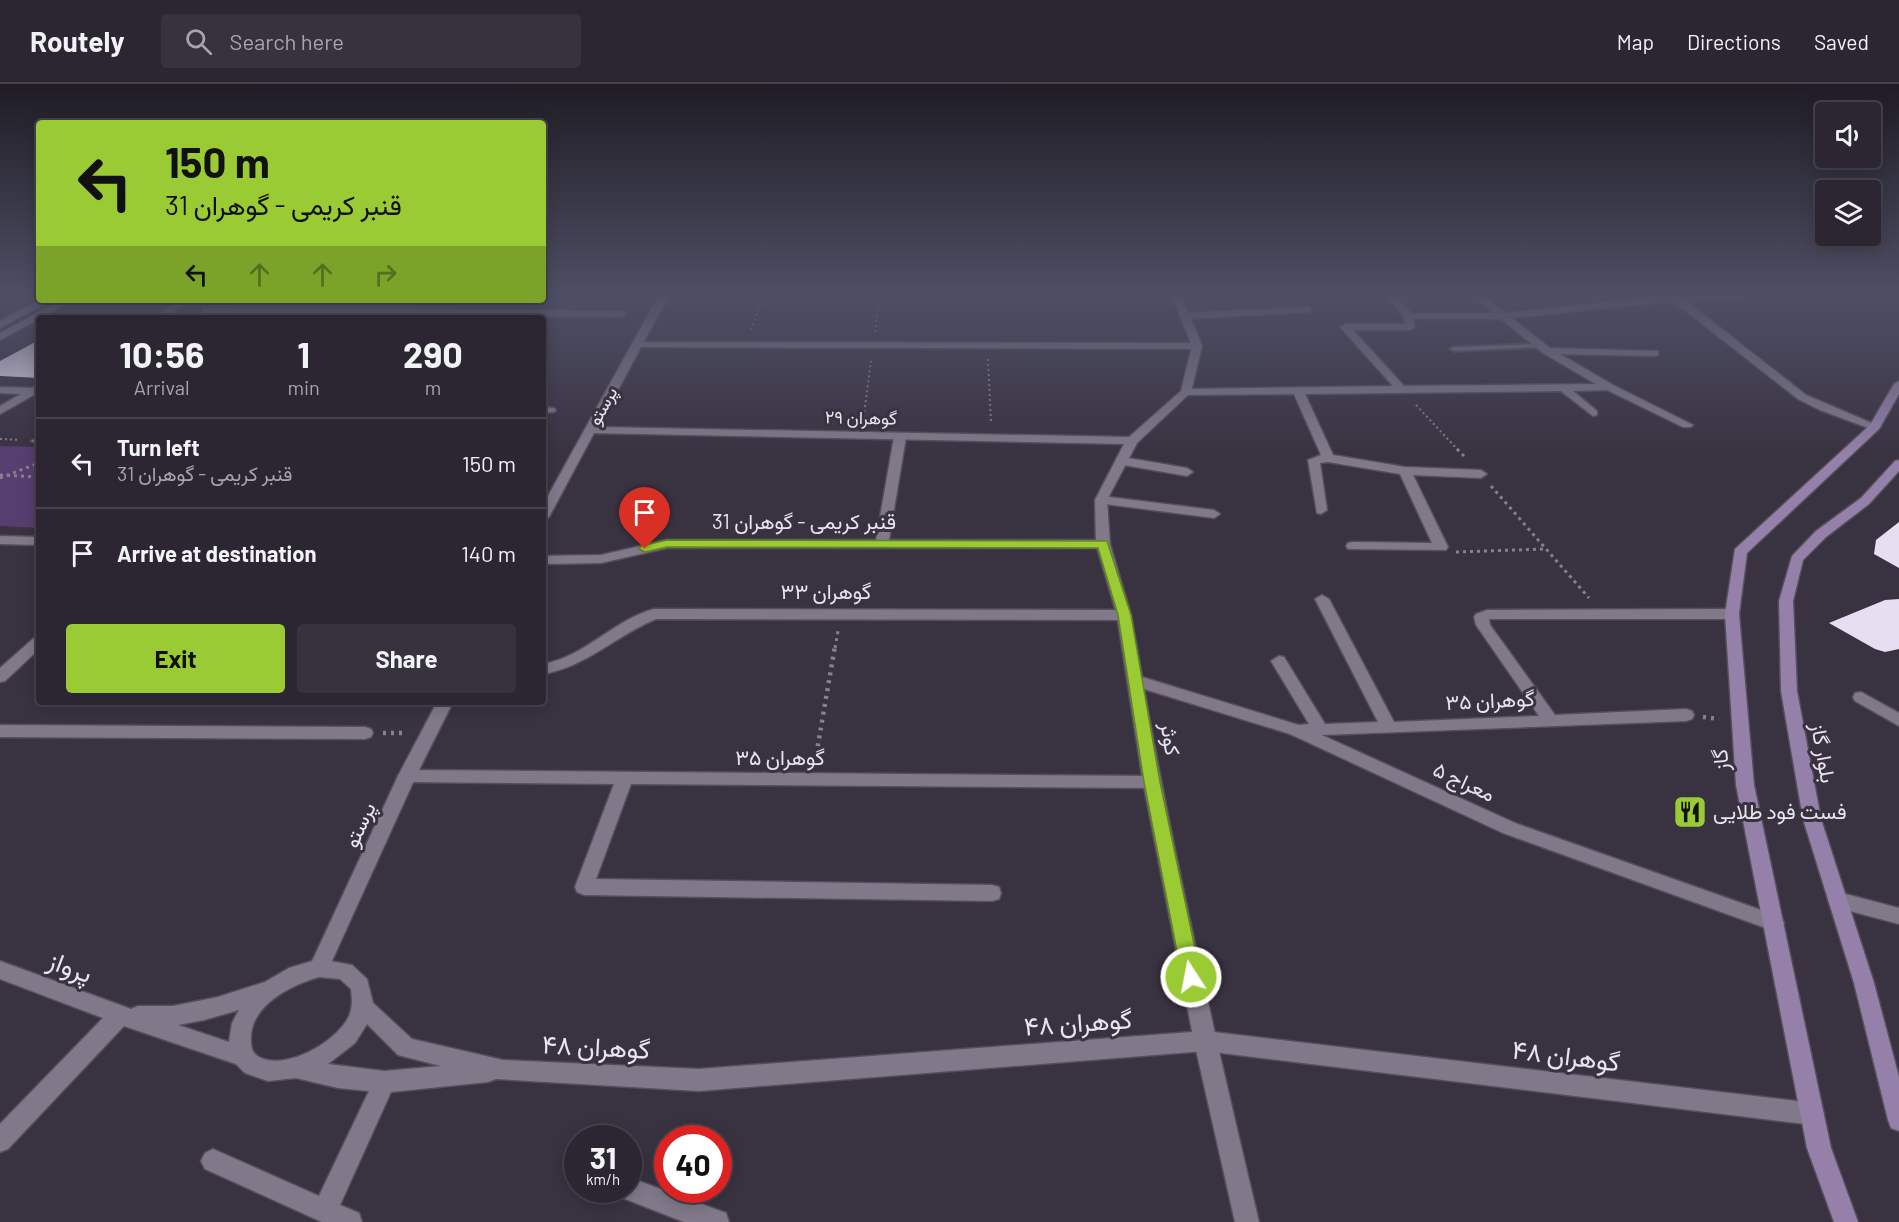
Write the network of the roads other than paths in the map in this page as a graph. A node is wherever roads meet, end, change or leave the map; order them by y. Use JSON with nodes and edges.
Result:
{"nodes":[{"id":1,"x":634,"y":348,"type":"edge"},
{"id":2,"x":1196,"y":348,"type":"edge"},
{"id":3,"x":1364,"y":348,"type":"edge"},
{"id":4,"x":1739,"y":348,"type":"edge"},
{"id":5,"x":1454,"y":349,"type":"dead end"},
{"id":6,"x":1544,"y":349,"type":"junction"},
{"id":7,"x":1654,"y":353,"type":"dead end"},
{"id":8,"x":1899,"y":384,"type":"edge"},
{"id":9,"x":1609,"y":387,"type":"junction"},
{"id":10,"x":1564,"y":388,"type":"junction"},
{"id":11,"x":1297,"y":389,"type":"junction"},
{"id":12,"x":1401,"y":389,"type":"junction"},
{"id":13,"x":0,"y":390,"type":"edge"},
{"id":14,"x":36,"y":390,"type":"edge"},
{"id":15,"x":1186,"y":392,"type":"junction"},
{"id":16,"x":0,"y":411,"type":"edge"},
{"id":17,"x":1593,"y":413,"type":"dead end"},
{"id":18,"x":1687,"y":425,"type":"dead end"},
{"id":19,"x":1875,"y":427,"type":"junction"},
{"id":20,"x":590,"y":430,"type":"junction"},
{"id":21,"x":900,"y":436,"type":"junction"},
{"id":22,"x":1132,"y":441,"type":"junction"},
{"id":23,"x":1328,"y":458,"type":"junction"},
{"id":24,"x":1122,"y":461,"type":"junction"},
{"id":25,"x":1899,"y":464,"type":"edge"},
{"id":26,"x":1405,"y":471,"type":"junction"},
{"id":27,"x":1187,"y":472,"type":"dead end"},
{"id":28,"x":1481,"y":474,"type":"road end"},
{"id":29,"x":1101,"y":500,"type":"junction"},
{"id":30,"x":1321,"y":510,"type":"dead end"},
{"id":31,"x":546,"y":511,"type":"edge"},
{"id":32,"x":1214,"y":514,"type":"dead end"},
{"id":33,"x":0,"y":540,"type":"edge"},
{"id":34,"x":36,"y":541,"type":"edge"},
{"id":35,"x":882,"y":542,"type":"junction"},
{"id":36,"x":1102,"y":544,"type":"junction"},
{"id":37,"x":1353,"y":546,"type":"dead end"},
{"id":38,"x":546,"y":560,"type":"edge"},
{"id":39,"x":1322,"y":599,"type":"dead end"},
{"id":40,"x":1732,"y":614,"type":"junction"},
{"id":41,"x":1124,"y":615,"type":"junction"},
{"id":42,"x":36,"y":644,"type":"edge"},
{"id":43,"x":1279,"y":662,"type":"dead end"},
{"id":44,"x":546,"y":668,"type":"edge"},
{"id":45,"x":0,"y":677,"type":"edge"},
{"id":46,"x":1137,"y":681,"type":"junction"},
{"id":47,"x":1860,"y":696,"type":"dead end"},
{"id":48,"x":443,"y":705,"type":"edge"},
{"id":49,"x":1686,"y":715,"type":"road end"},
{"id":50,"x":1899,"y":720,"type":"edge"},
{"id":51,"x":1551,"y":721,"type":"junction"},
{"id":52,"x":1389,"y":728,"type":"junction"},
{"id":53,"x":1320,"y":729,"type":"junction"},
{"id":54,"x":1296,"y":730,"type":"junction"},
{"id":55,"x":0,"y":731,"type":"edge"},
{"id":56,"x":365,"y":734,"type":"road end"},
{"id":57,"x":407,"y":776,"type":"junction"},
{"id":58,"x":624,"y":779,"type":"junction"},
{"id":59,"x":1152,"y":782,"type":"junction"},
{"id":60,"x":992,"y":894,"type":"dead end"},
{"id":61,"x":1838,"y":900,"type":"junction"},
{"id":62,"x":1899,"y":916,"type":"edge"},
{"id":63,"x":1774,"y":924,"type":"junction"},
{"id":64,"x":319,"y":968,"type":"junction"},
{"id":65,"x":0,"y":970,"type":"edge"},
{"id":66,"x":268,"y":991,"type":"junction"},
{"id":67,"x":363,"y":1007,"type":"junction"},
{"id":68,"x":120,"y":1016,"type":"junction"},
{"id":69,"x":1205,"y":1041,"type":"junction"},
{"id":70,"x":242,"y":1056,"type":"junction"},
{"id":71,"x":298,"y":1068,"type":"junction"},
{"id":72,"x":503,"y":1070,"type":"junction"},
{"id":73,"x":384,"y":1082,"type":"junction"},
{"id":74,"x":1813,"y":1114,"type":"junction"},
{"id":75,"x":1899,"y":1118,"type":"edge"},
{"id":76,"x":0,"y":1141,"type":"edge"},
{"id":77,"x":213,"y":1161,"type":"dead end"},
{"id":78,"x":642,"y":1194,"type":"edge"},
{"id":79,"x":325,"y":1211,"type":"junction"},
{"id":80,"x":350,"y":1222,"type":"edge"},
{"id":81,"x":717,"y":1222,"type":"edge"},
{"id":82,"x":1247,"y":1222,"type":"edge"},
{"id":83,"x":1846,"y":1222,"type":"edge"}],
"edges":[{"from":1,"to":20,"type":"street","name":"پرستو"},
{"from":2,"to":15,"type":"street"},
{"from":3,"to":12,"type":"street"},
{"from":4,"to":19,"type":"street"},
{"from":5,"to":6,"type":"lane"},
{"from":6,"to":7,"type":"street"},
{"from":6,"to":9,"type":"street"},
{"from":8,"to":19,"type":"main road","name":"گاز"},
{"from":9,"to":10,"type":"street"},
{"from":9,"to":18,"type":"street"},
{"from":10,"to":12,"type":"street"},
{"from":10,"to":17,"type":"street"},
{"from":11,"to":12,"type":"street"},
{"from":11,"to":15,"type":"street"},
{"from":11,"to":23,"type":"street"},
{"from":13,"to":14,"type":"street"},
{"from":14,"to":16,"type":"street"},
{"from":15,"to":22,"type":"street","name":"کوثر"},
{"from":19,"to":40,"type":"main road","name":"گاز"},
{"from":20,"to":21,"type":"street","name":"گوهران ۲۹"},
{"from":20,"to":31,"type":"street","name":"پرستو"},
{"from":21,"to":22,"type":"street","name":"گوهران ۲۹"},
{"from":21,"to":35,"type":"street"},
{"from":22,"to":24,"type":"street","name":"کوثر"},
{"from":23,"to":26,"type":"street"},
{"from":23,"to":30,"type":"street"},
{"from":24,"to":27,"type":"street"},
{"from":24,"to":29,"type":"street","name":"کوثر"},
{"from":25,"to":61,"type":"main road","name":"بلوار گاز"},
{"from":26,"to":28,"type":"street"},
{"from":26,"to":37,"type":"street"},
{"from":29,"to":32,"type":"street"},
{"from":29,"to":36,"type":"street","name":"کوثر"},
{"from":33,"to":34,"type":"street"},
{"from":35,"to":36,"type":"street","name":"قنبر کریمی - گوهران 31"},
{"from":35,"to":38,"type":"street","name":"قنبر کریمی - گوهران 31"},
{"from":36,"to":41,"type":"street","name":"کوثر"},
{"from":39,"to":52,"type":"street"},
{"from":40,"to":51,"type":"street"},
{"from":40,"to":63,"type":"main road","name":"گاز"},
{"from":41,"to":44,"type":"street","name":"گوهران ۳۳"},
{"from":41,"to":46,"type":"street","name":"کوثر"},
{"from":42,"to":45,"type":"street"},
{"from":43,"to":53,"type":"street"},
{"from":46,"to":54,"type":"street","name":"معراج ۵"},
{"from":46,"to":59,"type":"street","name":"کوثر"},
{"from":47,"to":50,"type":"street"},
{"from":48,"to":57,"type":"street","name":"پرستو"},
{"from":49,"to":51,"type":"street","name":"گوهران ۳۵"},
{"from":51,"to":52,"type":"street","name":"گوهران ۳۵"},
{"from":52,"to":53,"type":"street","name":"گوهران ۳۵"},
{"from":53,"to":54,"type":"street","name":"گوهران ۳۵"},
{"from":54,"to":63,"type":"street","name":"معراج ۵"},
{"from":55,"to":56,"type":"street"},
{"from":57,"to":58,"type":"street","name":"گوهران ۳۵"},
{"from":57,"to":64,"type":"street","name":"پرستو"},
{"from":58,"to":59,"type":"street","name":"گوهران ۳۵"},
{"from":58,"to":60,"type":"street"},
{"from":59,"to":69,"type":"street","name":"کوثر"},
{"from":61,"to":62,"type":"street"},
{"from":61,"to":75,"type":"main road","name":"بلوار گاز"},
{"from":63,"to":74,"type":"main road","name":"گاز"},
{"from":64,"to":66,"type":"street"},
{"from":64,"to":67,"type":"street"},
{"from":65,"to":68,"type":"street","name":"پرواز"},
{"from":66,"to":68,"type":"street"},
{"from":66,"to":70,"type":"street"},
{"from":67,"to":71,"type":"street"},
{"from":67,"to":72,"type":"street","name":"گوهران ۴۸"},
{"from":68,"to":70,"type":"street","name":"پرواز"},
{"from":68,"to":76,"type":"street"},
{"from":69,"to":72,"type":"street","name":"گوهران ۴۸"},
{"from":69,"to":74,"type":"street","name":"گوهران ۴۸"},
{"from":69,"to":82,"type":"street","name":"کوثر"},
{"from":70,"to":71,"type":"street"},
{"from":71,"to":73,"type":"street"},
{"from":72,"to":73,"type":"street"},
{"from":73,"to":79,"type":"street"},
{"from":74,"to":83,"type":"main road","name":"گاز"},
{"from":77,"to":79,"type":"street"},
{"from":78,"to":81,"type":"street"},
{"from":79,"to":80,"type":"street"}]}
